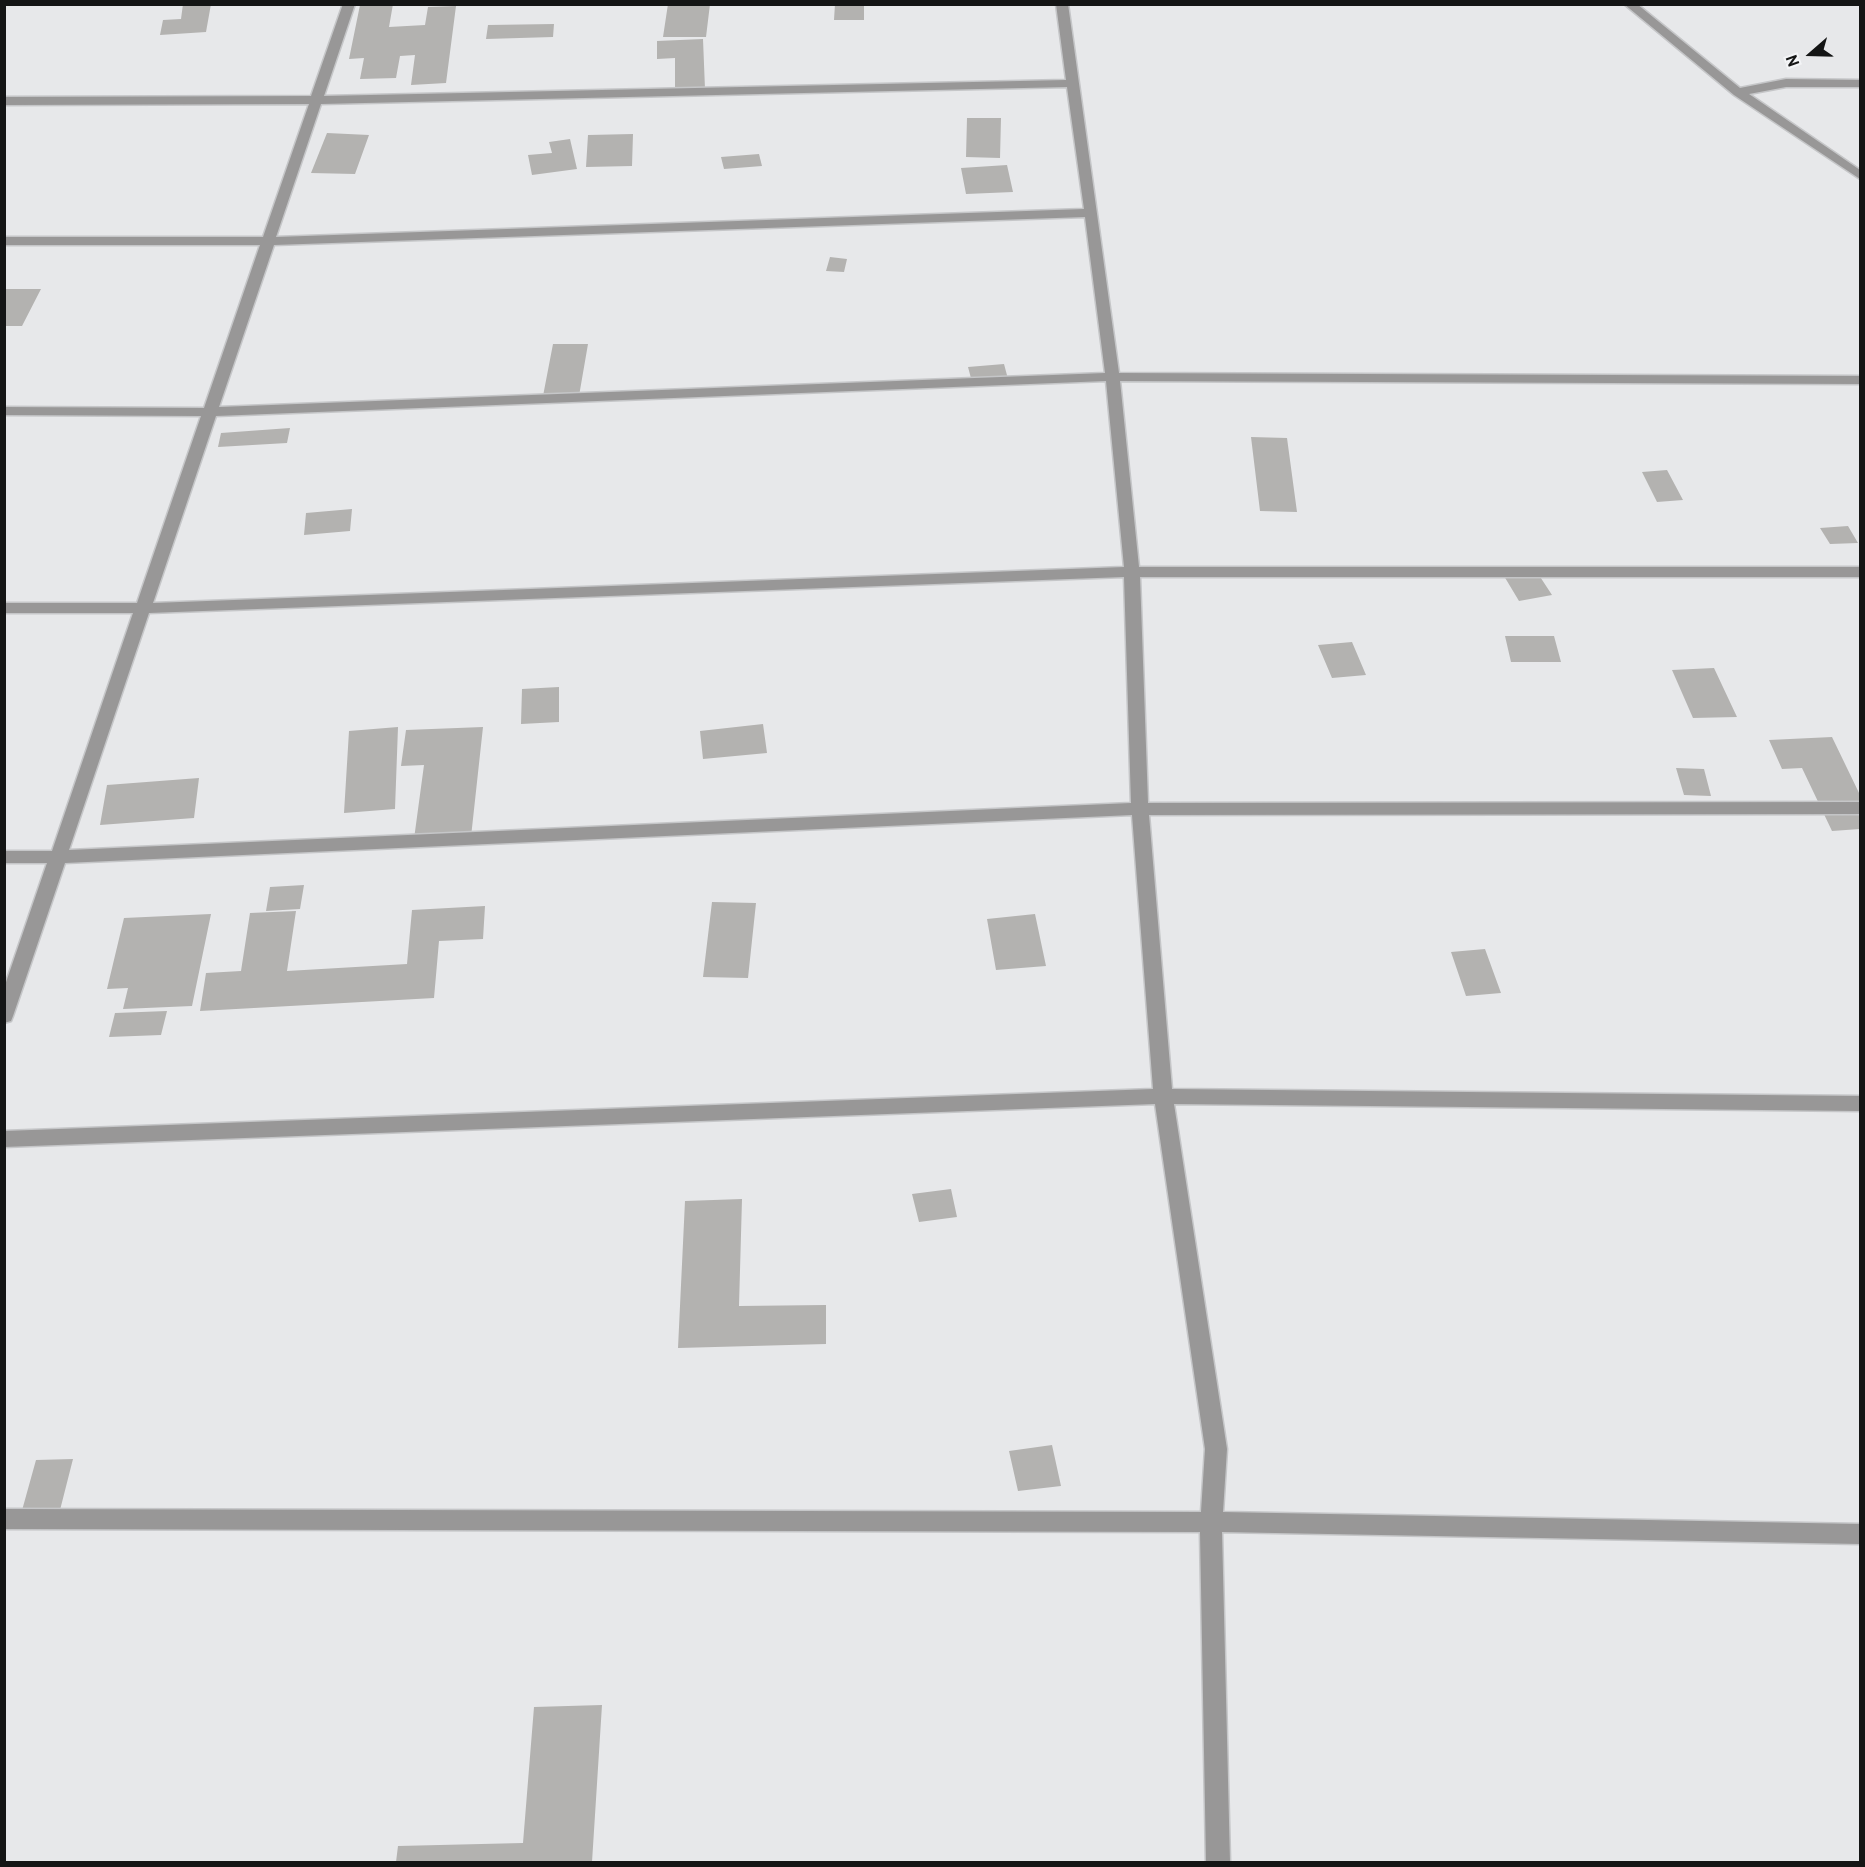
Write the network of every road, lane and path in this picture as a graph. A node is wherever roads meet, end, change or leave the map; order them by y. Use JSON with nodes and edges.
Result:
{"nodes":[{"id":1,"x":349,"y":4,"type":"edge"},
{"id":2,"x":1062,"y":4,"type":"edge"},
{"id":3,"x":1629,"y":4,"type":"edge"},
{"id":4,"x":1860,"y":82,"type":"edge"},
{"id":5,"x":1072,"y":83,"type":"junction"},
{"id":6,"x":1738,"y":92,"type":"junction"},
{"id":7,"x":316,"y":100,"type":"junction"},
{"id":8,"x":4,"y":101,"type":"edge"},
{"id":9,"x":1860,"y":175,"type":"edge"},
{"id":10,"x":1090,"y":213,"type":"junction"},
{"id":11,"x":4,"y":241,"type":"edge"},
{"id":12,"x":268,"y":241,"type":"junction"},
{"id":13,"x":1113,"y":377,"type":"junction"},
{"id":14,"x":1860,"y":380,"type":"edge"},
{"id":15,"x":4,"y":411,"type":"edge"},
{"id":16,"x":210,"y":412,"type":"junction"},
{"id":17,"x":1132,"y":572,"type":"junction"},
{"id":18,"x":1860,"y":572,"type":"edge"},
{"id":19,"x":4,"y":608,"type":"edge"},
{"id":20,"x":144,"y":608,"type":"junction"},
{"id":21,"x":1860,"y":807,"type":"edge"},
{"id":22,"x":1140,"y":809,"type":"junction"},
{"id":23,"x":4,"y":857,"type":"edge"},
{"id":24,"x":60,"y":857,"type":"junction"},
{"id":25,"x":4,"y":1016,"type":"edge"},
{"id":26,"x":1163,"y":1096,"type":"junction"},
{"id":27,"x":1860,"y":1103,"type":"edge"},
{"id":28,"x":4,"y":1139,"type":"edge"},
{"id":29,"x":4,"y":1519,"type":"edge"},
{"id":30,"x":1211,"y":1522,"type":"junction"},
{"id":31,"x":1860,"y":1534,"type":"edge"},
{"id":32,"x":1218,"y":1863,"type":"edge"}],
"edges":[{"from":1,"to":7,"type":"street"},
{"from":2,"to":5,"type":"street"},
{"from":3,"to":6,"type":"street"},
{"from":4,"to":6,"type":"street"},
{"from":5,"to":7,"type":"street"},
{"from":5,"to":10,"type":"street"},
{"from":6,"to":9,"type":"street"},
{"from":7,"to":8,"type":"street"},
{"from":7,"to":12,"type":"street"},
{"from":10,"to":12,"type":"street"},
{"from":10,"to":13,"type":"street"},
{"from":11,"to":12,"type":"street"},
{"from":12,"to":16,"type":"street"},
{"from":13,"to":14,"type":"street"},
{"from":13,"to":16,"type":"street"},
{"from":13,"to":17,"type":"street"},
{"from":15,"to":16,"type":"street"},
{"from":16,"to":20,"type":"street"},
{"from":17,"to":18,"type":"street"},
{"from":17,"to":20,"type":"street"},
{"from":17,"to":22,"type":"street"},
{"from":19,"to":20,"type":"street"},
{"from":20,"to":24,"type":"street"},
{"from":21,"to":22,"type":"street"},
{"from":22,"to":24,"type":"street"},
{"from":22,"to":26,"type":"street"},
{"from":23,"to":24,"type":"street"},
{"from":24,"to":25,"type":"street"},
{"from":26,"to":27,"type":"street"},
{"from":26,"to":28,"type":"street"},
{"from":26,"to":30,"type":"street"},
{"from":29,"to":30,"type":"street"},
{"from":30,"to":31,"type":"street"},
{"from":30,"to":32,"type":"street"}]}
